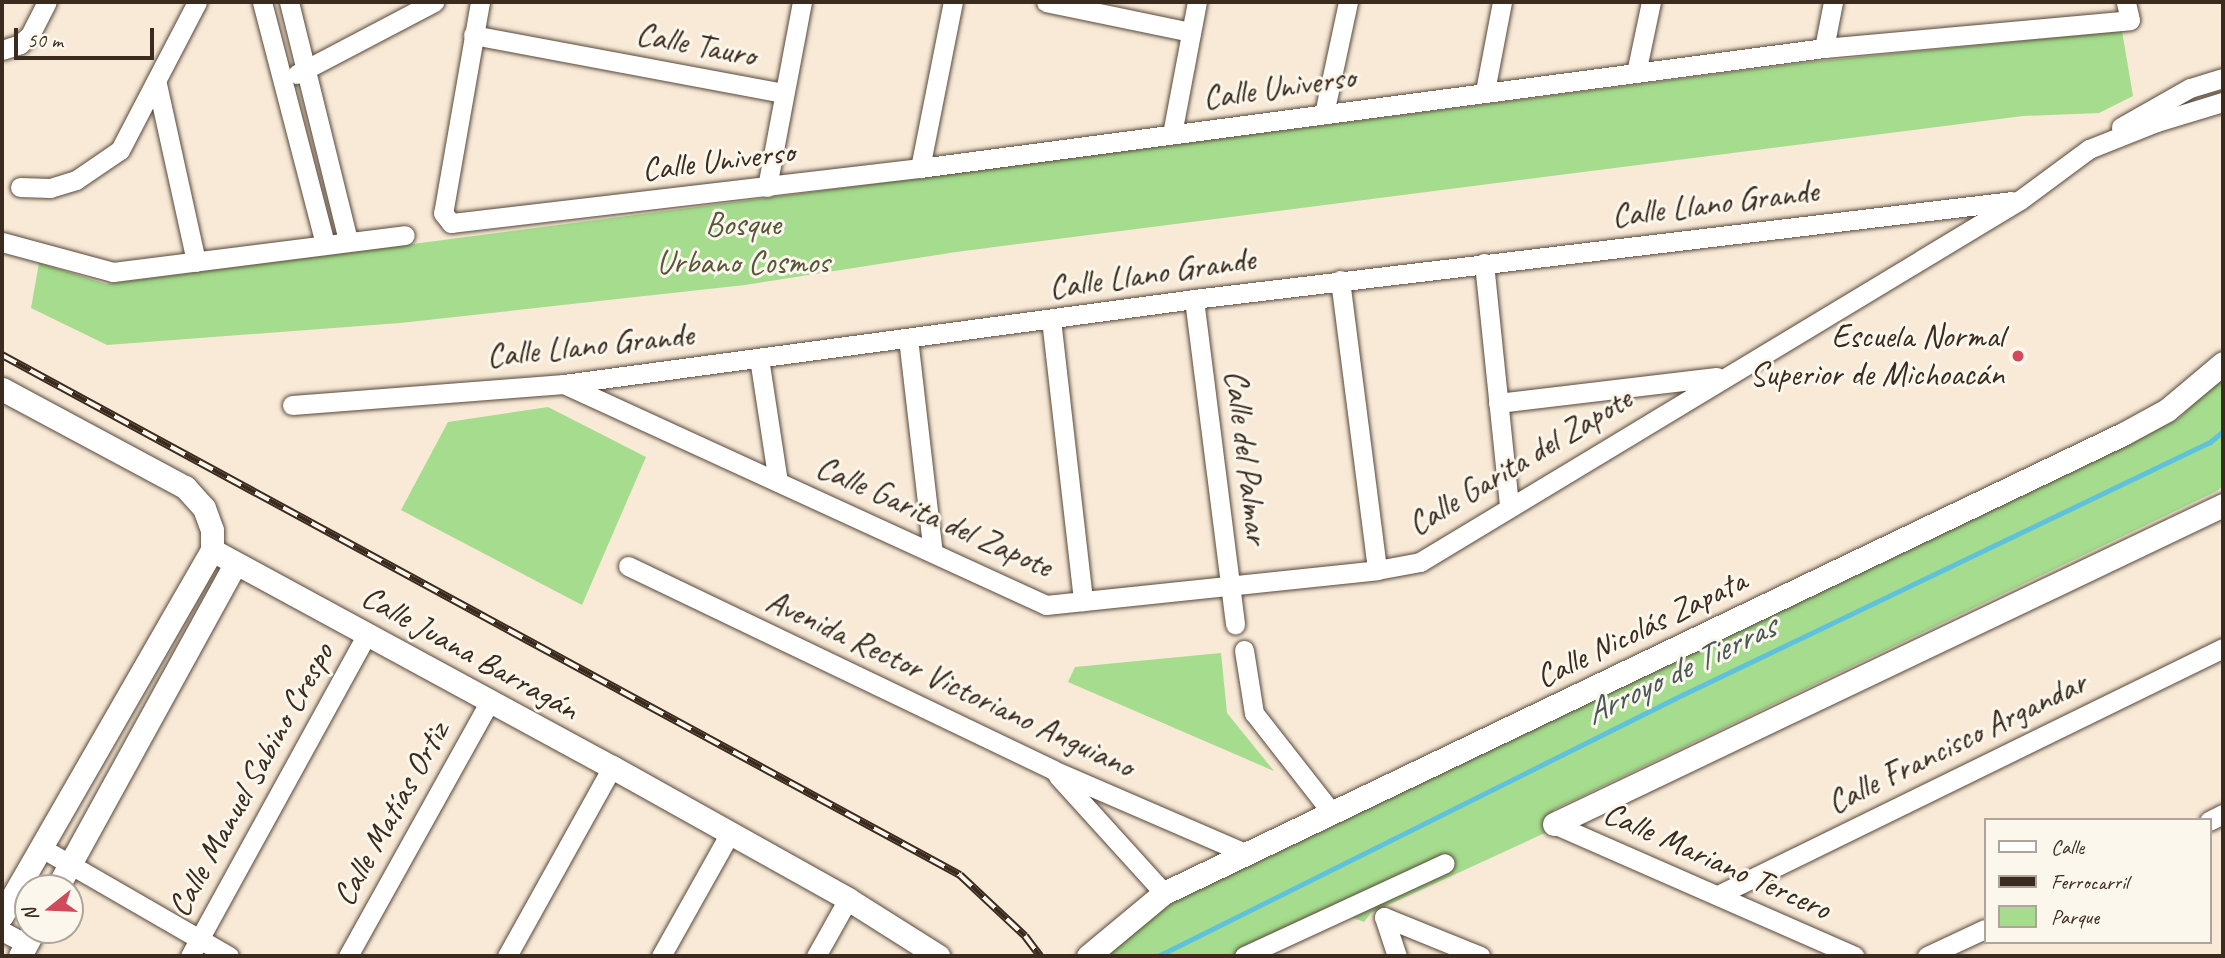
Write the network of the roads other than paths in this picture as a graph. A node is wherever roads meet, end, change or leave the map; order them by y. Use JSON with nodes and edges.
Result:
{"nodes":[{"id":1,"x":47,"y":2,"type":"edge"},
{"id":2,"x":197,"y":2,"type":"edge"},
{"id":3,"x":262,"y":2,"type":"edge"},
{"id":4,"x":289,"y":2,"type":"edge"},
{"id":5,"x":434,"y":2,"type":"edge"},
{"id":6,"x":480,"y":2,"type":"edge"},
{"id":7,"x":802,"y":2,"type":"edge"},
{"id":8,"x":953,"y":2,"type":"edge"},
{"id":9,"x":1046,"y":2,"type":"edge"},
{"id":10,"x":1197,"y":2,"type":"edge"},
{"id":11,"x":1348,"y":2,"type":"edge"},
{"id":12,"x":1502,"y":2,"type":"edge"},
{"id":13,"x":1651,"y":2,"type":"edge"},
{"id":14,"x":1833,"y":2,"type":"edge"},
{"id":15,"x":2128,"y":11,"type":"edge"},
{"id":16,"x":1191,"y":32,"type":"junction"},
{"id":17,"x":474,"y":34,"type":"junction"},
{"id":18,"x":1824,"y":48,"type":"junction"},
{"id":19,"x":2,"y":50,"type":"edge"},
{"id":20,"x":309,"y":70,"type":"junction"},
{"id":21,"x":1636,"y":73,"type":"junction"},
{"id":22,"x":283,"y":79,"type":"junction"},
{"id":23,"x":2214,"y":79,"type":"edge"},
{"id":24,"x":157,"y":84,"type":"junction"},
{"id":25,"x":1485,"y":91,"type":"junction"},
{"id":26,"x":783,"y":93,"type":"junction"},
{"id":27,"x":2216,"y":103,"type":"edge"},
{"id":28,"x":1324,"y":114,"type":"junction"},
{"id":29,"x":1172,"y":134,"type":"junction"},
{"id":30,"x":2089,"y":149,"type":"junction"},
{"id":31,"x":920,"y":168,"type":"junction"},
{"id":32,"x":20,"y":187,"type":"dead end"},
{"id":33,"x":767,"y":187,"type":"junction"},
{"id":34,"x":2020,"y":200,"type":"junction"},
{"id":35,"x":405,"y":235,"type":"dead end"},
{"id":36,"x":348,"y":241,"type":"junction"},
{"id":37,"x":2,"y":243,"type":"edge"},
{"id":38,"x":325,"y":244,"type":"junction"},
{"id":39,"x":196,"y":262,"type":"junction"},
{"id":40,"x":1484,"y":263,"type":"junction"},
{"id":41,"x":1340,"y":280,"type":"junction"},
{"id":42,"x":1194,"y":299,"type":"junction"},
{"id":43,"x":1051,"y":319,"type":"junction"},
{"id":44,"x":908,"y":338,"type":"junction"},
{"id":45,"x":759,"y":358,"type":"junction"},
{"id":46,"x":2223,"y":363,"type":"edge"},
{"id":47,"x":1722,"y":377,"type":"junction"},
{"id":48,"x":564,"y":384,"type":"junction"},
{"id":49,"x":2,"y":389,"type":"edge"},
{"id":50,"x":1498,"y":403,"type":"junction"},
{"id":51,"x":292,"y":405,"type":"dead end"},
{"id":52,"x":778,"y":482,"type":"junction"},
{"id":53,"x":1509,"y":507,"type":"junction"},
{"id":54,"x":2221,"y":508,"type":"edge"},
{"id":55,"x":212,"y":550,"type":"junction"},
{"id":56,"x":933,"y":553,"type":"junction"},
{"id":57,"x":234,"y":565,"type":"junction"},
{"id":58,"x":628,"y":566,"type":"dead end"},
{"id":59,"x":1377,"y":570,"type":"junction"},
{"id":60,"x":1231,"y":586,"type":"junction"},
{"id":61,"x":1083,"y":601,"type":"junction"},
{"id":62,"x":1235,"y":624,"type":"dead end"},
{"id":63,"x":367,"y":634,"type":"junction"},
{"id":64,"x":2223,"y":648,"type":"edge"},
{"id":65,"x":1244,"y":650,"type":"dead end"},
{"id":66,"x":489,"y":703,"type":"junction"},
{"id":67,"x":612,"y":767,"type":"junction"},
{"id":68,"x":1053,"y":770,"type":"junction"},
{"id":69,"x":1333,"y":814,"type":"junction"},
{"id":70,"x":1554,"y":824,"type":"joint"},
{"id":71,"x":729,"y":835,"type":"junction"},
{"id":72,"x":40,"y":847,"type":"junction"},
{"id":73,"x":1247,"y":854,"type":"junction"},
{"id":74,"x":1446,"y":863,"type":"dead end"},
{"id":75,"x":70,"y":865,"type":"junction"},
{"id":76,"x":65,"y":874,"type":"edge"},
{"id":77,"x":1164,"y":893,"type":"junction"},
{"id":78,"x":1718,"y":895,"type":"junction"},
{"id":79,"x":848,"y":899,"type":"junction"},
{"id":80,"x":2,"y":915,"type":"edge"},
{"id":81,"x":1983,"y":930,"type":"edge"},
{"id":82,"x":194,"y":948,"type":"edge"},
{"id":83,"x":229,"y":956,"type":"edge"},
{"id":84,"x":348,"y":956,"type":"edge"},
{"id":85,"x":507,"y":956,"type":"edge"},
{"id":86,"x":661,"y":956,"type":"edge"},
{"id":87,"x":816,"y":956,"type":"edge"},
{"id":88,"x":938,"y":956,"type":"edge"},
{"id":89,"x":1088,"y":956,"type":"edge"},
{"id":90,"x":1244,"y":956,"type":"edge"},
{"id":91,"x":1397,"y":956,"type":"edge"},
{"id":92,"x":1480,"y":956,"type":"edge"},
{"id":93,"x":1854,"y":956,"type":"edge"},
{"id":94,"x":1927,"y":956,"type":"edge"}],
"edges":[{"from":1,"to":19,"type":"street"},
{"from":2,"to":24,"type":"street"},
{"from":3,"to":22,"type":"street"},
{"from":4,"to":20,"type":"street"},
{"from":5,"to":20,"type":"street"},
{"from":6,"to":17,"type":"street"},
{"from":7,"to":26,"type":"street"},
{"from":8,"to":31,"type":"street"},
{"from":9,"to":16,"type":"street"},
{"from":10,"to":16,"type":"street"},
{"from":11,"to":28,"type":"street"},
{"from":12,"to":25,"type":"street"},
{"from":13,"to":21,"type":"street"},
{"from":14,"to":18,"type":"street"},
{"from":15,"to":18,"type":"street","name":"Calle Universo"},
{"from":16,"to":29,"type":"street"},
{"from":17,"to":26,"type":"street","name":"Calle Tauro"},
{"from":17,"to":33,"type":"street","name":"Calle Universo"},
{"from":18,"to":21,"type":"street","name":"Calle Universo"},
{"from":20,"to":22,"type":"street"},
{"from":20,"to":36,"type":"street"},
{"from":21,"to":25,"type":"street","name":"Calle Universo"},
{"from":22,"to":38,"type":"street"},
{"from":23,"to":27,"type":"street"},
{"from":23,"to":30,"type":"street"},
{"from":24,"to":32,"type":"street"},
{"from":24,"to":39,"type":"street"},
{"from":25,"to":28,"type":"street","name":"Calle Universo"},
{"from":26,"to":33,"type":"street"},
{"from":27,"to":30,"type":"street","name":"Calle Garita del Zapote"},
{"from":28,"to":29,"type":"street","name":"Calle Universo"},
{"from":29,"to":31,"type":"street","name":"Calle Universo"},
{"from":30,"to":34,"type":"street","name":"Calle Garita del Zapote"},
{"from":31,"to":33,"type":"street","name":"Calle Universo"},
{"from":34,"to":40,"type":"street","name":"Calle Llano Grande"},
{"from":34,"to":47,"type":"street","name":"Calle Garita del Zapote"},
{"from":35,"to":36,"type":"street"},
{"from":36,"to":38,"type":"street"},
{"from":37,"to":39,"type":"street"},
{"from":38,"to":39,"type":"street"},
{"from":40,"to":41,"type":"street","name":"Calle Llano Grande"},
{"from":40,"to":50,"type":"street"},
{"from":41,"to":42,"type":"street","name":"Calle Llano Grande"},
{"from":41,"to":59,"type":"street"},
{"from":42,"to":43,"type":"street","name":"Calle Llano Grande"},
{"from":42,"to":60,"type":"street","name":"Calle del Palmar"},
{"from":43,"to":44,"type":"street","name":"Calle Llano Grande"},
{"from":43,"to":61,"type":"street"},
{"from":44,"to":45,"type":"street","name":"Calle Llano Grande"},
{"from":44,"to":56,"type":"street"},
{"from":45,"to":48,"type":"street","name":"Calle Llano Grande"},
{"from":45,"to":52,"type":"street"},
{"from":46,"to":69,"type":"street","name":"Calle Nicolás Zapata"},
{"from":47,"to":50,"type":"street"},
{"from":47,"to":53,"type":"street","name":"Calle Garita del Zapote"},
{"from":48,"to":51,"type":"street","name":"Calle Llano Grande"},
{"from":48,"to":52,"type":"street","name":"Calle Garita del Zapote"},
{"from":49,"to":55,"type":"street"},
{"from":50,"to":53,"type":"street"},
{"from":52,"to":56,"type":"street","name":"Calle Garita del Zapote"},
{"from":53,"to":59,"type":"street","name":"Calle Garita del Zapote"},
{"from":54,"to":70,"type":"street"},
{"from":55,"to":57,"type":"street","name":"Calle Juana Barragán"},
{"from":55,"to":72,"type":"street"},
{"from":56,"to":61,"type":"street","name":"Calle Garita del Zapote"},
{"from":57,"to":63,"type":"street","name":"Calle Juana Barragán"},
{"from":57,"to":75,"type":"street"},
{"from":58,"to":68,"type":"street","name":"Avenida Rector Victoriano Anguiano"},
{"from":59,"to":60,"type":"street","name":"Calle Garita del Zapote"},
{"from":60,"to":61,"type":"street","name":"Calle Garita del Zapote"},
{"from":60,"to":62,"type":"street","name":"Calle del Palmar"},
{"from":63,"to":66,"type":"street","name":"Calle Juana Barragán"},
{"from":63,"to":82,"type":"street","name":"Calle Manuel Sabino Crespo"},
{"from":64,"to":78,"type":"street","name":"Calle Francisco Argandar"},
{"from":65,"to":69,"type":"street"},
{"from":66,"to":67,"type":"street","name":"Calle Juana Barragán"},
{"from":66,"to":84,"type":"street","name":"Calle Matías Ortiz"},
{"from":67,"to":71,"type":"street","name":"Calle Juana Barragán"},
{"from":67,"to":85,"type":"street"},
{"from":68,"to":73,"type":"street","name":"Avenida Rector Victoriano Anguiano"},
{"from":68,"to":77,"type":"street"},
{"from":69,"to":73,"type":"street","name":"Calle Nicolás Zapata"},
{"from":70,"to":78,"type":"street","name":"Calle Mariano Tercero"},
{"from":71,"to":79,"type":"street","name":"Calle Juana Barragán"},
{"from":71,"to":86,"type":"street"},
{"from":72,"to":75,"type":"street"},
{"from":72,"to":80,"type":"street"},
{"from":73,"to":77,"type":"street","name":"Calle Nicolás Zapata"},
{"from":74,"to":90,"type":"street"},
{"from":75,"to":76,"type":"street"},
{"from":75,"to":82,"type":"street"},
{"from":77,"to":89,"type":"street","name":"Calle Nicolás Zapata"},
{"from":78,"to":93,"type":"street","name":"Calle Mariano Tercero"},
{"from":79,"to":87,"type":"street"},
{"from":79,"to":88,"type":"street","name":"Calle Juana Barragán"},
{"from":81,"to":94,"type":"street"},
{"from":82,"to":83,"type":"street"},
{"from":91,"to":92,"type":"street"}]}
